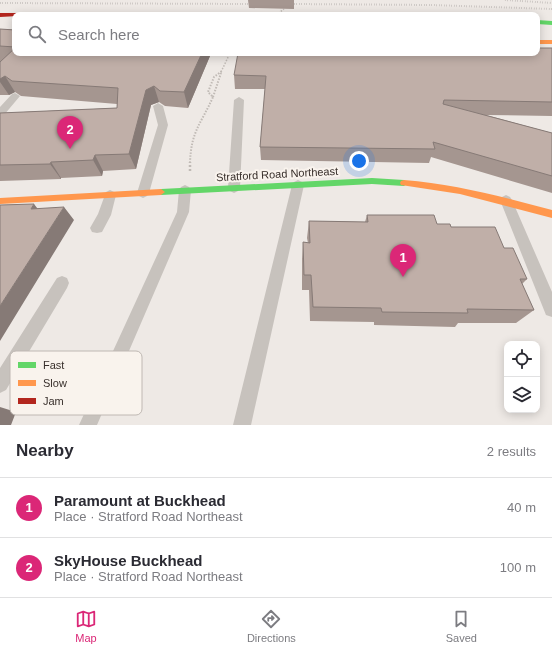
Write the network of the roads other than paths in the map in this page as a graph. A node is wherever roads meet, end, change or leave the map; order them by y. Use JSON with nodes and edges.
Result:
{"nodes":[{"id":1,"x":0,"y":15,"type":"edge"},
{"id":2,"x":12,"y":15,"type":"edge"},
{"id":3,"x":540,"y":22,"type":"edge"},
{"id":4,"x":552,"y":23,"type":"edge"},
{"id":5,"x":540,"y":42,"type":"edge"},
{"id":6,"x":552,"y":42,"type":"edge"},
{"id":7,"x":15,"y":96,"type":"edge"},
{"id":8,"x":239,"y":100,"type":"dead end"},
{"id":9,"x":158,"y":106,"type":"edge"},
{"id":10,"x":0,"y":114,"type":"edge"},
{"id":11,"x":15,"y":115,"type":"edge"},
{"id":12,"x":298,"y":185,"type":"junction"},
{"id":13,"x":234,"y":188,"type":"junction"},
{"id":14,"x":185,"y":190,"type":"junction"},
{"id":15,"x":143,"y":193,"type":"junction"},
{"id":16,"x":110,"y":195,"type":"junction"},
{"id":17,"x":506,"y":200,"type":"junction"},
{"id":18,"x":0,"y":201,"type":"edge"},
{"id":19,"x":552,"y":214,"type":"edge"},
{"id":20,"x":96,"y":228,"type":"dead end"},
{"id":21,"x":62,"y":283,"type":"dead end"},
{"id":22,"x":552,"y":310,"type":"edge"},
{"id":23,"x":20,"y":351,"type":"edge"},
{"id":24,"x":121,"y":351,"type":"edge"},
{"id":25,"x":10,"y":368,"type":"edge"},
{"id":26,"x":0,"y":384,"type":"edge"},
{"id":27,"x":92,"y":415,"type":"edge"},
{"id":28,"x":88,"y":425,"type":"edge"},
{"id":29,"x":242,"y":425,"type":"edge"}],
"edges":[{"from":1,"to":2,"type":"main road"},
{"from":3,"to":4,"type":"main road"},
{"from":5,"to":6,"type":"main road"},
{"from":7,"to":10,"type":"lane"},
{"from":8,"to":13,"type":"lane"},
{"from":9,"to":15,"type":"lane"},
{"from":10,"to":11,"type":"lane"},
{"from":12,"to":13,"type":"main road","name":"Stratford Road Northeast"},
{"from":12,"to":17,"type":"main road","name":"Stratford Road Northeast"},
{"from":12,"to":29,"type":"lane"},
{"from":13,"to":14,"type":"main road","name":"Stratford Road Northeast"},
{"from":14,"to":15,"type":"main road","name":"Stratford Road Northeast"},
{"from":14,"to":24,"type":"lane"},
{"from":15,"to":16,"type":"main road","name":"Stratford Road Northeast"},
{"from":16,"to":18,"type":"main road","name":"Stratford Road Northeast"},
{"from":16,"to":20,"type":"lane"},
{"from":17,"to":19,"type":"main road","name":"Stratford Road Northeast"},
{"from":17,"to":22,"type":"lane"},
{"from":21,"to":23,"type":"lane"},
{"from":25,"to":26,"type":"lane"},
{"from":27,"to":28,"type":"lane"}]}
